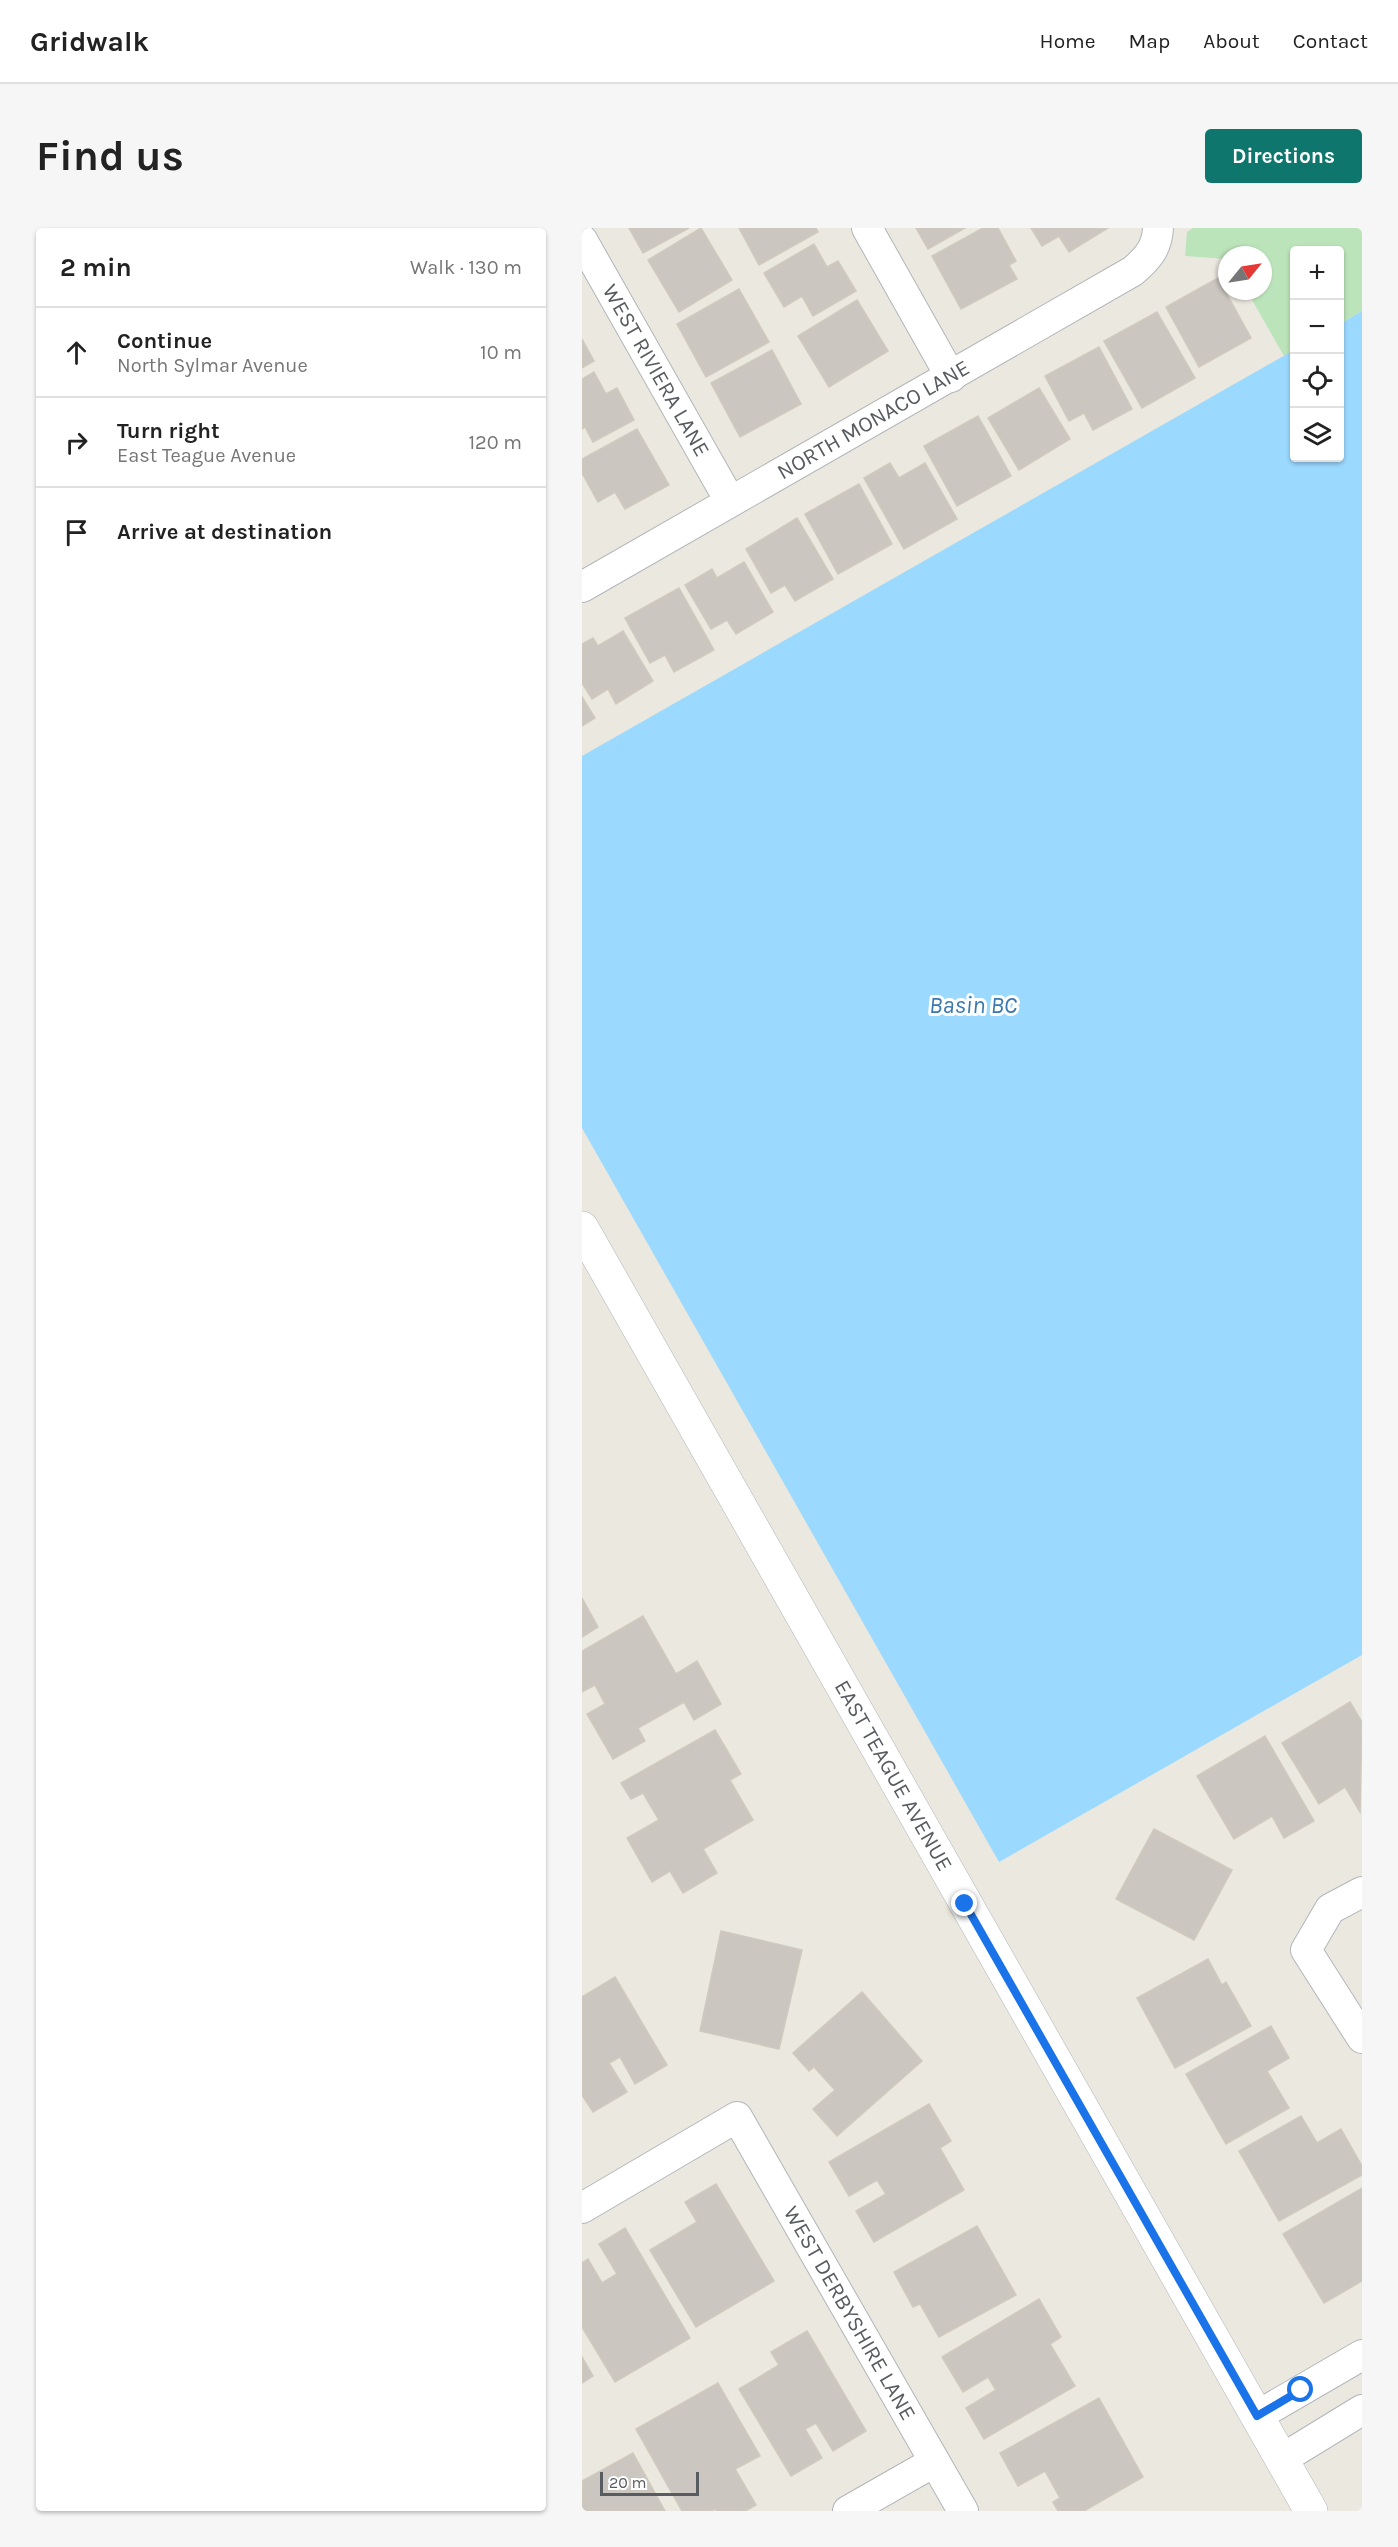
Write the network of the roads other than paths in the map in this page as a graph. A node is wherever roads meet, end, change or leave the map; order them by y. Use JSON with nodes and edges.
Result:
{"nodes":[{"id":1,"x":867,"y":228,"type":"edge"},
{"id":2,"x":1157,"y":236,"type":"edge"},
{"id":3,"x":582,"y":240,"type":"edge"},
{"id":4,"x":951,"y":377,"type":"junction"},
{"id":5,"x":730,"y":501,"type":"junction"},
{"id":6,"x":582,"y":587,"type":"edge"},
{"id":7,"x":582,"y":1228,"type":"edge"},
{"id":8,"x":1362,"y":1892,"type":"edge"},
{"id":9,"x":1362,"y":2038,"type":"edge"},
{"id":10,"x":582,"y":2208,"type":"edge"},
{"id":11,"x":1362,"y":2355,"type":"edge"},
{"id":12,"x":1362,"y":2410,"type":"edge"},
{"id":13,"x":1257,"y":2416,"type":"junction"},
{"id":14,"x":1282,"y":2459,"type":"junction"},
{"id":15,"x":934,"y":2462,"type":"junction"},
{"id":16,"x":848,"y":2511,"type":"edge"},
{"id":17,"x":963,"y":2511,"type":"edge"},
{"id":18,"x":1311,"y":2511,"type":"edge"}],
"edges":[{"from":1,"to":4,"type":"street"},
{"from":2,"to":4,"type":"street","name":"NORTH MONACO LANE"},
{"from":3,"to":5,"type":"street","name":"WEST RIVIERA LANE"},
{"from":4,"to":5,"type":"street","name":"NORTH MONACO LANE"},
{"from":5,"to":6,"type":"street","name":"NORTH MONACO LANE"},
{"from":7,"to":13,"type":"street","name":"EAST TEAGUE AVENUE"},
{"from":8,"to":9,"type":"street"},
{"from":10,"to":15,"type":"street","name":"WEST DERBYSHIRE LANE"},
{"from":11,"to":13,"type":"street"},
{"from":12,"to":14,"type":"street"},
{"from":13,"to":14,"type":"street","name":"EAST TEAGUE AVENUE"},
{"from":14,"to":18,"type":"street","name":"EAST TEAGUE AVENUE"},
{"from":15,"to":16,"type":"street"},
{"from":15,"to":17,"type":"street","name":"WEST DERBYSHIRE LANE"}]}
